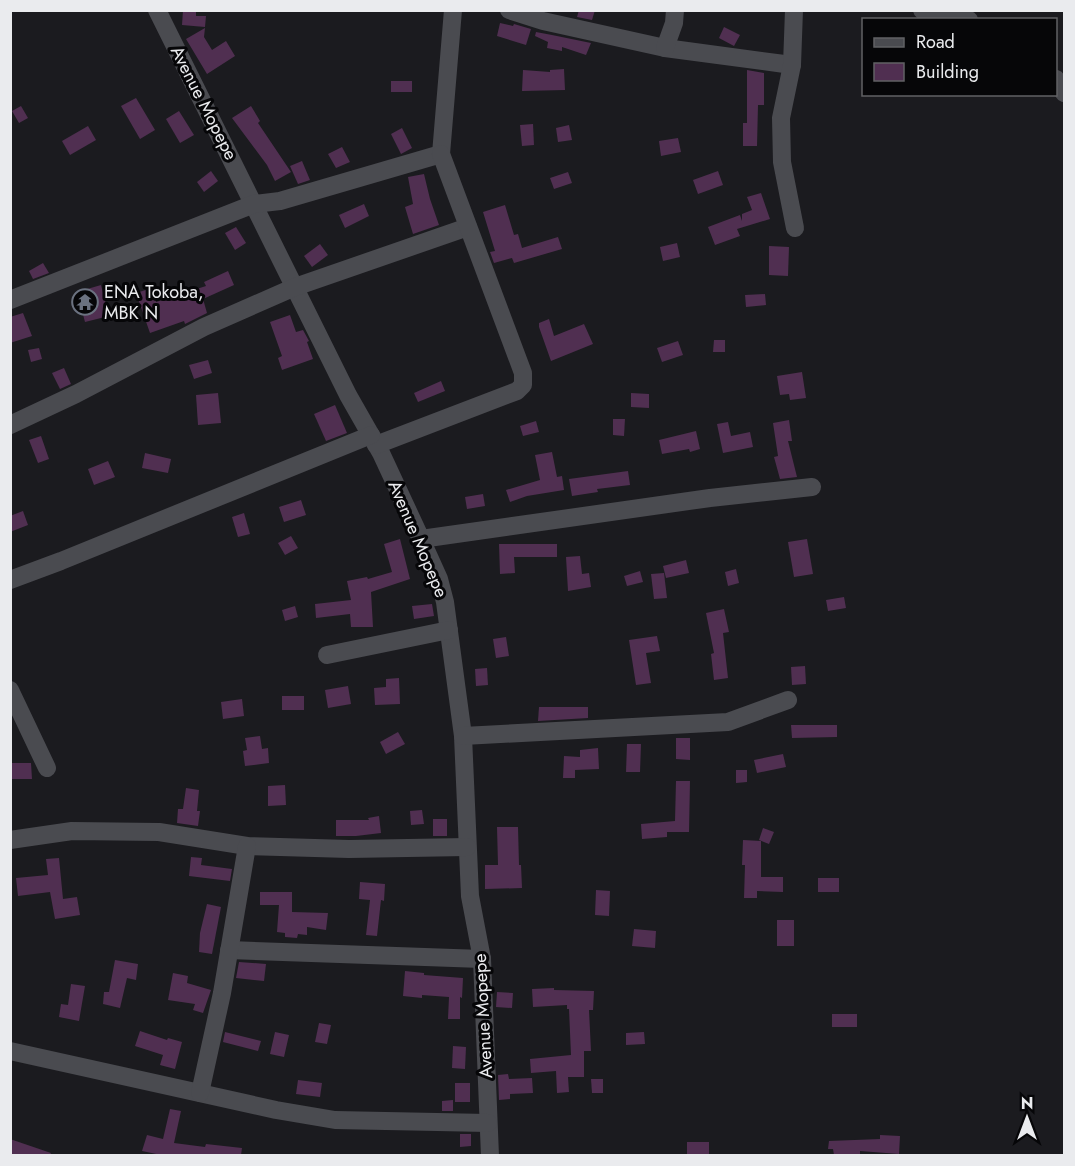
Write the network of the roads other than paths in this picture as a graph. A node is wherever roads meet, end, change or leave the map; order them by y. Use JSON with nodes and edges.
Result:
{"nodes":[{"id":1,"x":157,"y":10,"type":"edge"},
{"id":2,"x":453,"y":10,"type":"edge"},
{"id":3,"x":509,"y":10,"type":"edge"},
{"id":4,"x":675,"y":10,"type":"edge"},
{"id":5,"x":794,"y":10,"type":"edge"},
{"id":6,"x":922,"y":10,"type":"edge"},
{"id":7,"x":960,"y":18,"type":"edge"},
{"id":8,"x":665,"y":48,"type":"junction"},
{"id":9,"x":792,"y":65,"type":"junction"},
{"id":10,"x":441,"y":154,"type":"junction"},
{"id":11,"x":254,"y":204,"type":"junction"},
{"id":12,"x":468,"y":227,"type":"junction"},
{"id":13,"x":795,"y":228,"type":"dead end"},
{"id":14,"x":295,"y":287,"type":"junction"},
{"id":15,"x":10,"y":300,"type":"edge"},
{"id":16,"x":10,"y":425,"type":"edge"},
{"id":17,"x":373,"y":440,"type":"junction"},
{"id":18,"x":812,"y":487,"type":"dead end"},
{"id":19,"x":421,"y":539,"type":"junction"},
{"id":20,"x":10,"y":580,"type":"edge"},
{"id":21,"x":449,"y":630,"type":"junction"},
{"id":22,"x":327,"y":655,"type":"dead end"},
{"id":23,"x":10,"y":690,"type":"edge"},
{"id":24,"x":788,"y":700,"type":"dead end"},
{"id":25,"x":463,"y":736,"type":"junction"},
{"id":26,"x":47,"y":768,"type":"dead end"},
{"id":27,"x":10,"y":840,"type":"edge"},
{"id":28,"x":247,"y":846,"type":"junction"},
{"id":29,"x":467,"y":847,"type":"junction"},
{"id":30,"x":229,"y":950,"type":"junction"},
{"id":31,"x":482,"y":959,"type":"junction"},
{"id":32,"x":10,"y":1051,"type":"edge"},
{"id":33,"x":200,"y":1093,"type":"junction"},
{"id":34,"x":488,"y":1122,"type":"junction"},
{"id":35,"x":490,"y":1155,"type":"edge"}],
"edges":[{"from":1,"to":11,"type":"street","name":"Avenue Mopepe"},
{"from":2,"to":10,"type":"street"},
{"from":3,"to":8,"type":"street"},
{"from":4,"to":8,"type":"street"},
{"from":5,"to":9,"type":"street"},
{"from":6,"to":7,"type":"street"},
{"from":8,"to":9,"type":"street"},
{"from":9,"to":13,"type":"street"},
{"from":10,"to":11,"type":"street"},
{"from":10,"to":12,"type":"street"},
{"from":11,"to":14,"type":"street","name":"Avenue Mopepe"},
{"from":11,"to":15,"type":"street"},
{"from":12,"to":14,"type":"street"},
{"from":12,"to":17,"type":"street"},
{"from":14,"to":16,"type":"street"},
{"from":14,"to":17,"type":"street","name":"Avenue Mopepe"},
{"from":17,"to":19,"type":"street","name":"Avenue Mopepe"},
{"from":17,"to":20,"type":"street"},
{"from":18,"to":19,"type":"street"},
{"from":19,"to":21,"type":"street","name":"Avenue Mopepe"},
{"from":21,"to":22,"type":"street"},
{"from":21,"to":25,"type":"street","name":"Avenue Mopepe"},
{"from":23,"to":26,"type":"street"},
{"from":24,"to":25,"type":"street"},
{"from":25,"to":29,"type":"street","name":"Avenue Mopepe"},
{"from":27,"to":28,"type":"street"},
{"from":28,"to":29,"type":"street"},
{"from":28,"to":30,"type":"street"},
{"from":29,"to":31,"type":"street","name":"Avenue Mopepe"},
{"from":30,"to":31,"type":"street"},
{"from":30,"to":33,"type":"street"},
{"from":31,"to":34,"type":"street","name":"Avenue Mopepe"},
{"from":32,"to":33,"type":"street"},
{"from":33,"to":34,"type":"street"},
{"from":34,"to":35,"type":"street","name":"Avenue Mopepe"}]}
